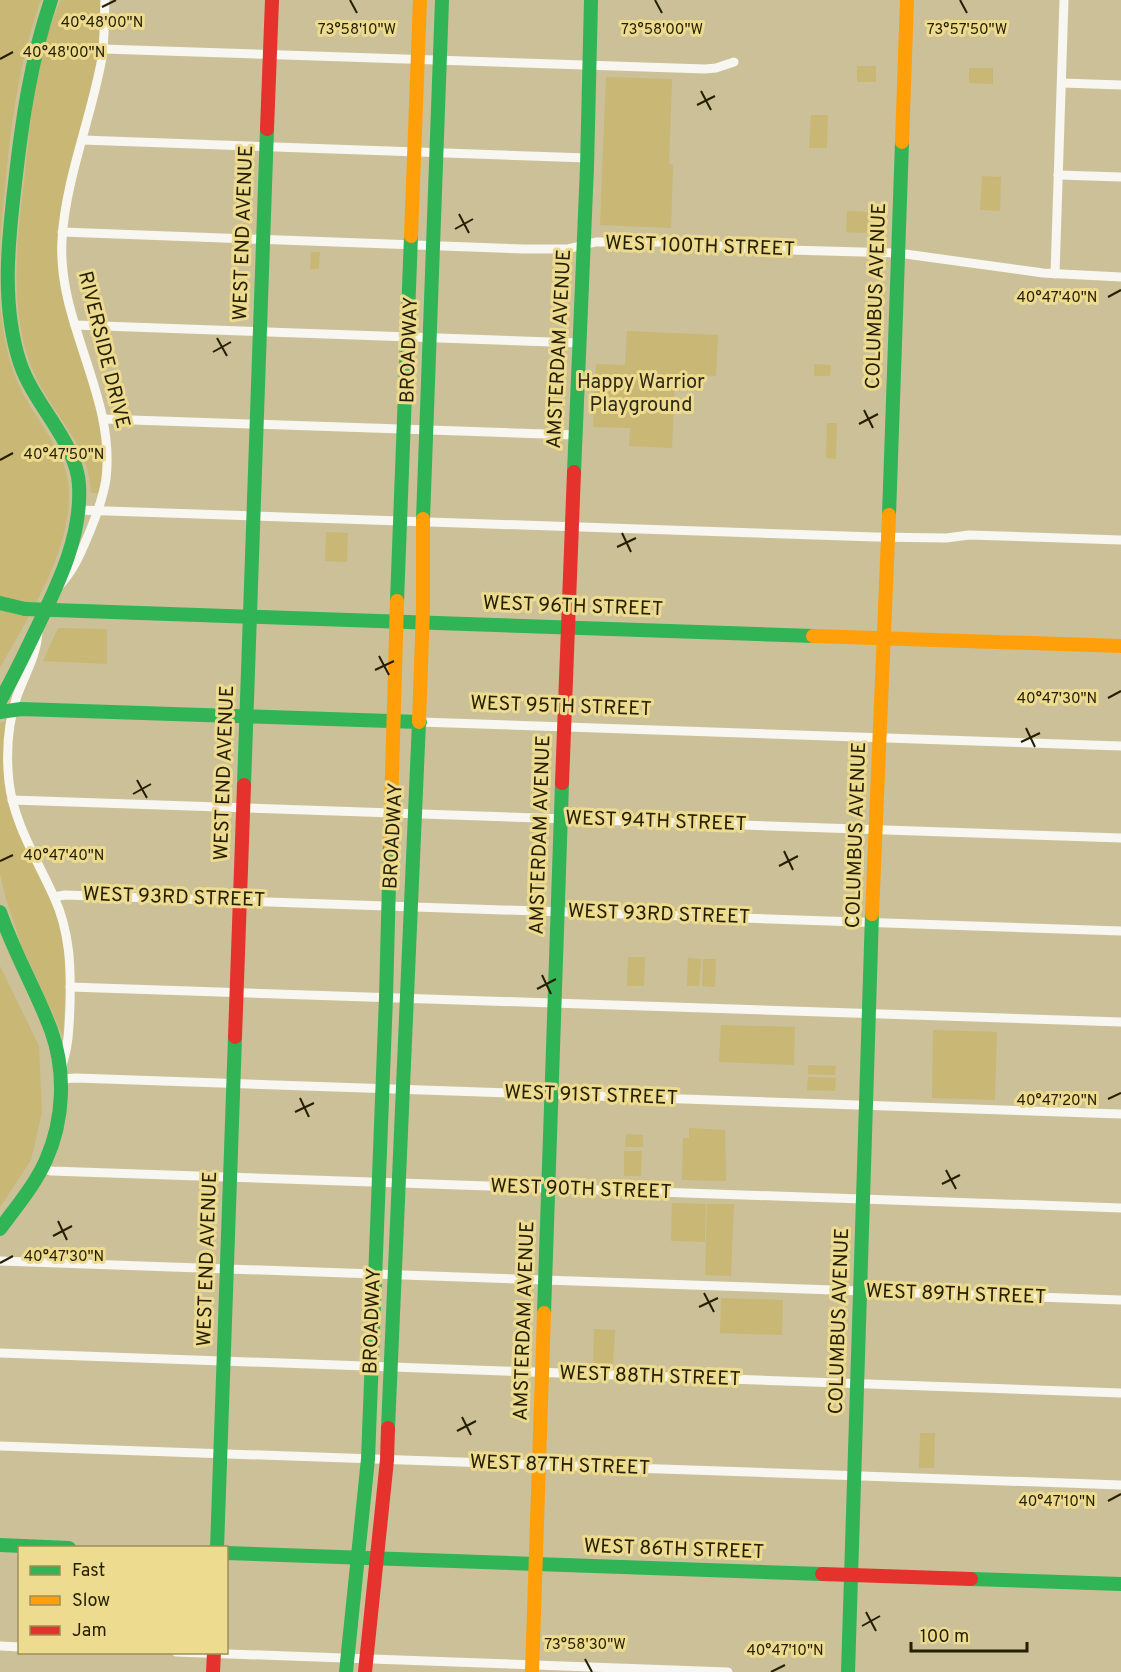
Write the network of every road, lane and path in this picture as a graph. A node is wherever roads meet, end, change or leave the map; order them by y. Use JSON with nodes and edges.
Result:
{"nodes":[{"id":1,"x":51,"y":0,"type":"edge"},
{"id":2,"x":105,"y":0,"type":"edge"},
{"id":3,"x":272,"y":0,"type":"edge"},
{"id":4,"x":420,"y":0,"type":"edge"},
{"id":5,"x":442,"y":0,"type":"edge"},
{"id":6,"x":591,"y":0,"type":"edge"},
{"id":7,"x":907,"y":0,"type":"edge"},
{"id":8,"x":1065,"y":0,"type":"edge"},
{"id":9,"x":103,"y":49,"type":"junction"},
{"id":10,"x":270,"y":54,"type":"junction"},
{"id":11,"x":418,"y":60,"type":"junction"},
{"id":12,"x":441,"y":61,"type":"junction"},
{"id":13,"x":734,"y":62,"type":"dead end"},
{"id":14,"x":590,"y":66,"type":"junction"},
{"id":15,"x":1062,"y":83,"type":"junction"},
{"id":16,"x":1121,"y":85,"type":"edge"},
{"id":17,"x":82,"y":140,"type":"junction"},
{"id":18,"x":267,"y":147,"type":"junction"},
{"id":19,"x":415,"y":152,"type":"junction"},
{"id":20,"x":438,"y":153,"type":"junction"},
{"id":21,"x":587,"y":158,"type":"junction"},
{"id":22,"x":1058,"y":175,"type":"junction"},
{"id":23,"x":1121,"y":177,"type":"edge"},
{"id":24,"x":62,"y":232,"type":"junction"},
{"id":25,"x":263,"y":239,"type":"junction"},
{"id":26,"x":412,"y":244,"type":"junction"},
{"id":27,"x":434,"y":245,"type":"junction"},
{"id":28,"x":584,"y":247,"type":"junction"},
{"id":29,"x":898,"y":253,"type":"junction"},
{"id":30,"x":1055,"y":274,"type":"junction"},
{"id":31,"x":1121,"y":277,"type":"edge"},
{"id":32,"x":75,"y":325,"type":"junction"},
{"id":33,"x":260,"y":332,"type":"junction"},
{"id":34,"x":408,"y":337,"type":"junction"},
{"id":35,"x":429,"y":338,"type":"junction"},
{"id":36,"x":580,"y":343,"type":"junction"},
{"id":37,"x":103,"y":419,"type":"junction"},
{"id":38,"x":257,"y":425,"type":"junction"},
{"id":39,"x":405,"y":430,"type":"junction"},
{"id":40,"x":426,"y":430,"type":"junction"},
{"id":41,"x":575,"y":435,"type":"junction"},
{"id":42,"x":78,"y":510,"type":"junction"},
{"id":43,"x":98,"y":511,"type":"junction"},
{"id":44,"x":254,"y":516,"type":"junction"},
{"id":45,"x":400,"y":522,"type":"junction"},
{"id":46,"x":423,"y":522,"type":"junction"},
{"id":47,"x":572,"y":528,"type":"junction"},
{"id":48,"x":888,"y":537,"type":"junction"},
{"id":49,"x":1121,"y":540,"type":"edge"},
{"id":50,"x":54,"y":592,"type":"junction"},
{"id":51,"x":0,"y":603,"type":"edge"},
{"id":52,"x":25,"y":609,"type":"junction"},
{"id":53,"x":0,"y":612,"type":"edge"},
{"id":54,"x":250,"y":617,"type":"junction"},
{"id":55,"x":397,"y":620,"type":"junction"},
{"id":56,"x":423,"y":621,"type":"junction"},
{"id":57,"x":39,"y":625,"type":"junction"},
{"id":58,"x":568,"y":627,"type":"junction"},
{"id":59,"x":884,"y":638,"type":"junction"},
{"id":60,"x":1121,"y":646,"type":"edge"},
{"id":61,"x":0,"y":701,"type":"edge"},
{"id":62,"x":7,"y":711,"type":"edge"},
{"id":63,"x":247,"y":715,"type":"junction"},
{"id":64,"x":393,"y":721,"type":"junction"},
{"id":65,"x":420,"y":722,"type":"junction"},
{"id":66,"x":564,"y":727,"type":"junction"},
{"id":67,"x":880,"y":738,"type":"junction"},
{"id":68,"x":1121,"y":746,"type":"edge"},
{"id":69,"x":12,"y":800,"type":"junction"},
{"id":70,"x":243,"y":808,"type":"junction"},
{"id":71,"x":392,"y":813,"type":"junction"},
{"id":72,"x":414,"y":814,"type":"junction"},
{"id":73,"x":561,"y":818,"type":"junction"},
{"id":74,"x":877,"y":829,"type":"junction"},
{"id":75,"x":1121,"y":838,"type":"edge"},
{"id":76,"x":54,"y":897,"type":"junction"},
{"id":77,"x":240,"y":900,"type":"junction"},
{"id":78,"x":388,"y":905,"type":"junction"},
{"id":79,"x":410,"y":906,"type":"junction"},
{"id":80,"x":558,"y":911,"type":"junction"},
{"id":81,"x":0,"y":912,"type":"edge"},
{"id":82,"x":872,"y":922,"type":"junction"},
{"id":83,"x":1121,"y":931,"type":"edge"},
{"id":84,"x":70,"y":987,"type":"junction"},
{"id":85,"x":237,"y":993,"type":"junction"},
{"id":86,"x":386,"y":998,"type":"junction"},
{"id":87,"x":406,"y":998,"type":"junction"},
{"id":88,"x":555,"y":1003,"type":"junction"},
{"id":89,"x":871,"y":1014,"type":"junction"},
{"id":90,"x":1121,"y":1022,"type":"edge"},
{"id":91,"x":61,"y":1075,"type":"junction"},
{"id":92,"x":234,"y":1083,"type":"junction"},
{"id":93,"x":382,"y":1089,"type":"junction"},
{"id":94,"x":402,"y":1089,"type":"junction"},
{"id":95,"x":553,"y":1094,"type":"junction"},
{"id":96,"x":867,"y":1105,"type":"junction"},
{"id":97,"x":1121,"y":1114,"type":"edge"},
{"id":98,"x":42,"y":1168,"type":"junction"},
{"id":99,"x":231,"y":1177,"type":"junction"},
{"id":100,"x":379,"y":1183,"type":"junction"},
{"id":101,"x":399,"y":1184,"type":"junction"},
{"id":102,"x":549,"y":1188,"type":"junction"},
{"id":103,"x":863,"y":1199,"type":"junction"},
{"id":104,"x":1121,"y":1208,"type":"edge"},
{"id":105,"x":0,"y":1229,"type":"edge"},
{"id":106,"x":0,"y":1261,"type":"edge"},
{"id":107,"x":228,"y":1269,"type":"junction"},
{"id":108,"x":375,"y":1275,"type":"junction"},
{"id":109,"x":395,"y":1276,"type":"junction"},
{"id":110,"x":546,"y":1281,"type":"junction"},
{"id":111,"x":861,"y":1291,"type":"junction"},
{"id":112,"x":1121,"y":1300,"type":"edge"},
{"id":113,"x":0,"y":1353,"type":"edge"},
{"id":114,"x":224,"y":1361,"type":"junction"},
{"id":115,"x":372,"y":1366,"type":"junction"},
{"id":116,"x":391,"y":1367,"type":"junction"},
{"id":117,"x":543,"y":1373,"type":"junction"},
{"id":118,"x":858,"y":1384,"type":"junction"},
{"id":119,"x":1121,"y":1393,"type":"edge"},
{"id":120,"x":0,"y":1446,"type":"edge"},
{"id":121,"x":221,"y":1454,"type":"junction"},
{"id":122,"x":368,"y":1459,"type":"junction"},
{"id":123,"x":387,"y":1460,"type":"junction"},
{"id":124,"x":540,"y":1465,"type":"junction"},
{"id":125,"x":855,"y":1476,"type":"junction"},
{"id":126,"x":1121,"y":1485,"type":"edge"},
{"id":127,"x":0,"y":1545,"type":"edge"},
{"id":128,"x":23,"y":1546,"type":"edge"},
{"id":129,"x":218,"y":1546,"type":"edge"},
{"id":130,"x":228,"y":1553,"type":"edge"},
{"id":131,"x":358,"y":1558,"type":"junction"},
{"id":132,"x":377,"y":1558,"type":"junction"},
{"id":133,"x":536,"y":1564,"type":"junction"},
{"id":134,"x":852,"y":1575,"type":"junction"},
{"id":135,"x":1121,"y":1584,"type":"edge"},
{"id":136,"x":0,"y":1646,"type":"edge"},
{"id":137,"x":18,"y":1647,"type":"edge"},
{"id":138,"x":214,"y":1654,"type":"edge"},
{"id":139,"x":225,"y":1654,"type":"edge"},
{"id":140,"x":346,"y":1665,"type":"edge"},
{"id":141,"x":366,"y":1666,"type":"edge"},
{"id":142,"x":532,"y":1669,"type":"edge"},
{"id":143,"x":213,"y":1672,"type":"edge"},
{"id":144,"x":728,"y":1672,"type":"edge"},
{"id":145,"x":848,"y":1672,"type":"edge"}],
"edges":[{"from":1,"to":42,"type":"main road","name":"RIVERSIDE DRIVE"},
{"from":2,"to":9,"type":"street","name":"RIVERSIDE DRIVE"},
{"from":3,"to":10,"type":"main road","name":"WEST END AVENUE"},
{"from":4,"to":11,"type":"main road","name":"BROADWAY"},
{"from":5,"to":12,"type":"main road","name":"BROADWAY"},
{"from":6,"to":14,"type":"main road","name":"AMSTERDAM AVENUE"},
{"from":7,"to":29,"type":"main road","name":"COLUMBUS AVENUE"},
{"from":8,"to":15,"type":"street"},
{"from":9,"to":10,"type":"street"},
{"from":9,"to":17,"type":"street","name":"RIVERSIDE DRIVE"},
{"from":10,"to":11,"type":"street"},
{"from":10,"to":18,"type":"main road","name":"WEST END AVENUE"},
{"from":11,"to":12,"type":"street"},
{"from":11,"to":19,"type":"main road","name":"BROADWAY"},
{"from":12,"to":14,"type":"street"},
{"from":12,"to":20,"type":"main road","name":"BROADWAY"},
{"from":13,"to":14,"type":"street"},
{"from":14,"to":21,"type":"main road","name":"AMSTERDAM AVENUE"},
{"from":15,"to":16,"type":"street"},
{"from":15,"to":22,"type":"street"},
{"from":17,"to":18,"type":"street"},
{"from":17,"to":24,"type":"street","name":"RIVERSIDE DRIVE"},
{"from":18,"to":19,"type":"street"},
{"from":18,"to":25,"type":"main road","name":"WEST END AVENUE"},
{"from":19,"to":20,"type":"street"},
{"from":19,"to":26,"type":"main road","name":"BROADWAY"},
{"from":20,"to":21,"type":"street"},
{"from":20,"to":27,"type":"main road","name":"BROADWAY"},
{"from":21,"to":28,"type":"main road","name":"AMSTERDAM AVENUE"},
{"from":22,"to":23,"type":"street"},
{"from":22,"to":30,"type":"street"},
{"from":24,"to":25,"type":"street","name":"WEST 100TH STREET"},
{"from":24,"to":32,"type":"street","name":"RIVERSIDE DRIVE"},
{"from":25,"to":26,"type":"street","name":"WEST 100TH STREET"},
{"from":25,"to":33,"type":"main road","name":"WEST END AVENUE"},
{"from":26,"to":27,"type":"street","name":"WEST 100TH STREET"},
{"from":26,"to":34,"type":"main road","name":"BROADWAY"},
{"from":27,"to":28,"type":"street","name":"WEST 100TH STREET"},
{"from":27,"to":35,"type":"main road","name":"BROADWAY"},
{"from":28,"to":29,"type":"street","name":"WEST 100TH STREET"},
{"from":28,"to":36,"type":"main road","name":"AMSTERDAM AVENUE"},
{"from":29,"to":30,"type":"street","name":"WEST 100TH STREET"},
{"from":29,"to":48,"type":"main road","name":"COLUMBUS AVENUE"},
{"from":30,"to":31,"type":"street","name":"WEST 100TH STREET"},
{"from":32,"to":33,"type":"street"},
{"from":32,"to":37,"type":"street","name":"RIVERSIDE DRIVE"},
{"from":33,"to":34,"type":"street"},
{"from":33,"to":38,"type":"main road","name":"WEST END AVENUE"},
{"from":34,"to":35,"type":"street"},
{"from":34,"to":39,"type":"main road","name":"BROADWAY"},
{"from":35,"to":36,"type":"street"},
{"from":35,"to":40,"type":"main road","name":"BROADWAY"},
{"from":36,"to":41,"type":"main road","name":"AMSTERDAM AVENUE"},
{"from":37,"to":38,"type":"street"},
{"from":37,"to":43,"type":"street","name":"RIVERSIDE DRIVE"},
{"from":38,"to":39,"type":"street"},
{"from":38,"to":44,"type":"main road","name":"WEST END AVENUE"},
{"from":39,"to":40,"type":"street"},
{"from":39,"to":45,"type":"main road","name":"BROADWAY"},
{"from":40,"to":41,"type":"street"},
{"from":40,"to":46,"type":"main road","name":"BROADWAY"},
{"from":41,"to":47,"type":"main road","name":"AMSTERDAM AVENUE"},
{"from":42,"to":43,"type":"street"},
{"from":42,"to":50,"type":"main road","name":"RIVERSIDE DRIVE"},
{"from":43,"to":44,"type":"street"},
{"from":43,"to":50,"type":"street","name":"RIVERSIDE DRIVE"},
{"from":44,"to":45,"type":"street"},
{"from":44,"to":54,"type":"main road","name":"WEST END AVENUE"},
{"from":45,"to":46,"type":"street"},
{"from":45,"to":55,"type":"main road","name":"BROADWAY"},
{"from":46,"to":47,"type":"street"},
{"from":46,"to":56,"type":"main road","name":"BROADWAY"},
{"from":47,"to":48,"type":"street"},
{"from":47,"to":58,"type":"main road","name":"AMSTERDAM AVENUE"},
{"from":48,"to":49,"type":"street"},
{"from":48,"to":59,"type":"main road","name":"COLUMBUS AVENUE"},
{"from":50,"to":57,"type":"main road","name":"RIVERSIDE DRIVE"},
{"from":51,"to":52,"type":"main road"},
{"from":52,"to":53,"type":"main road"},
{"from":52,"to":54,"type":"main road","name":"WEST 96TH STREET"},
{"from":54,"to":55,"type":"main road","name":"WEST 96TH STREET"},
{"from":54,"to":63,"type":"main road","name":"WEST END AVENUE"},
{"from":55,"to":56,"type":"main road","name":"WEST 96TH STREET"},
{"from":55,"to":64,"type":"main road","name":"BROADWAY"},
{"from":56,"to":58,"type":"main road","name":"WEST 96TH STREET"},
{"from":56,"to":65,"type":"main road","name":"BROADWAY"},
{"from":57,"to":61,"type":"main road","name":"RIVERSIDE DRIVE"},
{"from":57,"to":62,"type":"street","name":"RIVERSIDE DRIVE"},
{"from":58,"to":59,"type":"main road","name":"WEST 96TH STREET"},
{"from":58,"to":66,"type":"main road","name":"AMSTERDAM AVENUE"},
{"from":59,"to":60,"type":"main road","name":"WEST 96TH STREET"},
{"from":59,"to":67,"type":"main road","name":"COLUMBUS AVENUE"},
{"from":62,"to":63,"type":"main road","name":"WEST 95TH STREET"},
{"from":62,"to":69,"type":"street","name":"RIVERSIDE DRIVE"},
{"from":63,"to":64,"type":"main road","name":"WEST 95TH STREET"},
{"from":63,"to":70,"type":"main road","name":"WEST END AVENUE"},
{"from":64,"to":65,"type":"main road","name":"WEST 95TH STREET"},
{"from":64,"to":71,"type":"main road","name":"BROADWAY"},
{"from":65,"to":66,"type":"street","name":"WEST 95TH STREET"},
{"from":65,"to":72,"type":"main road","name":"BROADWAY"},
{"from":66,"to":67,"type":"street","name":"WEST 95TH STREET"},
{"from":66,"to":73,"type":"main road","name":"AMSTERDAM AVENUE"},
{"from":67,"to":68,"type":"street","name":"WEST 95TH STREET"},
{"from":67,"to":74,"type":"main road","name":"COLUMBUS AVENUE"},
{"from":69,"to":70,"type":"street","name":"WEST 94TH STREET"},
{"from":69,"to":76,"type":"street","name":"RIVERSIDE DRIVE"},
{"from":70,"to":71,"type":"street","name":"WEST 94TH STREET"},
{"from":70,"to":77,"type":"main road","name":"WEST END AVENUE"},
{"from":71,"to":72,"type":"street","name":"WEST 94TH STREET"},
{"from":71,"to":78,"type":"main road","name":"BROADWAY"},
{"from":72,"to":73,"type":"street","name":"WEST 94TH STREET"},
{"from":72,"to":79,"type":"main road","name":"BROADWAY"},
{"from":73,"to":74,"type":"street","name":"WEST 94TH STREET"},
{"from":73,"to":80,"type":"main road","name":"AMSTERDAM AVENUE"},
{"from":74,"to":75,"type":"street","name":"WEST 94TH STREET"},
{"from":74,"to":82,"type":"main road","name":"COLUMBUS AVENUE"},
{"from":76,"to":77,"type":"street","name":"WEST 93RD STREET"},
{"from":76,"to":84,"type":"street","name":"RIVERSIDE DRIVE"},
{"from":77,"to":78,"type":"street","name":"WEST 93RD STREET"},
{"from":77,"to":85,"type":"main road","name":"WEST END AVENUE"},
{"from":78,"to":79,"type":"street","name":"WEST 93RD STREET"},
{"from":78,"to":86,"type":"main road","name":"BROADWAY"},
{"from":79,"to":80,"type":"street","name":"WEST 93RD STREET"},
{"from":79,"to":87,"type":"main road","name":"BROADWAY"},
{"from":80,"to":82,"type":"street","name":"WEST 93RD STREET"},
{"from":80,"to":88,"type":"main road","name":"AMSTERDAM AVENUE"},
{"from":81,"to":91,"type":"main road","name":"RIVERSIDE DRIVE"},
{"from":82,"to":83,"type":"street","name":"WEST 93RD STREET"},
{"from":82,"to":89,"type":"main road","name":"COLUMBUS AVENUE"},
{"from":84,"to":85,"type":"street"},
{"from":84,"to":91,"type":"street","name":"RIVERSIDE DRIVE"},
{"from":85,"to":86,"type":"street"},
{"from":85,"to":92,"type":"main road","name":"WEST END AVENUE"},
{"from":86,"to":87,"type":"street"},
{"from":86,"to":93,"type":"main road","name":"BROADWAY"},
{"from":87,"to":88,"type":"street"},
{"from":87,"to":94,"type":"main road","name":"BROADWAY"},
{"from":88,"to":89,"type":"street"},
{"from":88,"to":95,"type":"main road","name":"AMSTERDAM AVENUE"},
{"from":89,"to":90,"type":"street"},
{"from":89,"to":96,"type":"main road","name":"COLUMBUS AVENUE"},
{"from":91,"to":92,"type":"street","name":"WEST 91ST STREET"},
{"from":91,"to":98,"type":"main road","name":"RIVERSIDE DRIVE"},
{"from":92,"to":93,"type":"street","name":"WEST 91ST STREET"},
{"from":92,"to":99,"type":"main road","name":"WEST END AVENUE"},
{"from":93,"to":94,"type":"street","name":"WEST 91ST STREET"},
{"from":93,"to":100,"type":"main road","name":"BROADWAY"},
{"from":94,"to":95,"type":"street","name":"WEST 91ST STREET"},
{"from":94,"to":101,"type":"main road","name":"BROADWAY"},
{"from":95,"to":96,"type":"street","name":"WEST 91ST STREET"},
{"from":95,"to":102,"type":"main road","name":"AMSTERDAM AVENUE"},
{"from":96,"to":97,"type":"street","name":"WEST 91ST STREET"},
{"from":96,"to":103,"type":"main road","name":"COLUMBUS AVENUE"},
{"from":98,"to":99,"type":"street","name":"WEST 90TH STREET"},
{"from":98,"to":105,"type":"main road","name":"RIVERSIDE DRIVE"},
{"from":99,"to":100,"type":"street","name":"WEST 90TH STREET"},
{"from":99,"to":107,"type":"main road","name":"WEST END AVENUE"},
{"from":100,"to":101,"type":"street","name":"WEST 90TH STREET"},
{"from":100,"to":108,"type":"main road","name":"BROADWAY"},
{"from":101,"to":102,"type":"street","name":"WEST 90TH STREET"},
{"from":101,"to":109,"type":"main road","name":"BROADWAY"},
{"from":102,"to":103,"type":"street","name":"WEST 90TH STREET"},
{"from":102,"to":110,"type":"main road","name":"AMSTERDAM AVENUE"},
{"from":103,"to":104,"type":"street","name":"WEST 90TH STREET"},
{"from":103,"to":111,"type":"main road","name":"COLUMBUS AVENUE"},
{"from":106,"to":107,"type":"street","name":"WEST 89TH STREET"},
{"from":107,"to":108,"type":"street","name":"WEST 89TH STREET"},
{"from":107,"to":114,"type":"main road","name":"WEST END AVENUE"},
{"from":108,"to":109,"type":"street","name":"WEST 89TH STREET"},
{"from":108,"to":115,"type":"main road","name":"BROADWAY"},
{"from":109,"to":110,"type":"street","name":"WEST 89TH STREET"},
{"from":109,"to":116,"type":"main road","name":"BROADWAY"},
{"from":110,"to":111,"type":"street","name":"WEST 89TH STREET"},
{"from":110,"to":117,"type":"main road","name":"AMSTERDAM AVENUE"},
{"from":111,"to":112,"type":"street","name":"WEST 89TH STREET"},
{"from":111,"to":118,"type":"main road","name":"COLUMBUS AVENUE"},
{"from":113,"to":114,"type":"street","name":"WEST 88TH STREET"},
{"from":114,"to":115,"type":"street","name":"WEST 88TH STREET"},
{"from":114,"to":121,"type":"main road","name":"WEST END AVENUE"},
{"from":115,"to":116,"type":"street","name":"WEST 88TH STREET"},
{"from":115,"to":122,"type":"main road","name":"BROADWAY"},
{"from":116,"to":117,"type":"street","name":"WEST 88TH STREET"},
{"from":116,"to":123,"type":"main road","name":"BROADWAY"},
{"from":117,"to":118,"type":"street","name":"WEST 88TH STREET"},
{"from":117,"to":124,"type":"main road","name":"AMSTERDAM AVENUE"},
{"from":118,"to":119,"type":"street","name":"WEST 88TH STREET"},
{"from":118,"to":125,"type":"main road","name":"COLUMBUS AVENUE"},
{"from":120,"to":121,"type":"street","name":"WEST 87TH STREET"},
{"from":121,"to":122,"type":"street","name":"WEST 87TH STREET"},
{"from":121,"to":129,"type":"main road","name":"WEST END AVENUE"},
{"from":122,"to":123,"type":"street","name":"WEST 87TH STREET"},
{"from":122,"to":131,"type":"main road","name":"BROADWAY"},
{"from":123,"to":124,"type":"street","name":"WEST 87TH STREET"},
{"from":123,"to":132,"type":"main road","name":"BROADWAY"},
{"from":124,"to":125,"type":"street","name":"WEST 87TH STREET"},
{"from":124,"to":133,"type":"main road","name":"AMSTERDAM AVENUE"},
{"from":125,"to":126,"type":"street","name":"WEST 87TH STREET"},
{"from":125,"to":134,"type":"main road","name":"COLUMBUS AVENUE"},
{"from":127,"to":128,"type":"main road"},
{"from":130,"to":131,"type":"main road","name":"WEST 86TH STREET"},
{"from":131,"to":132,"type":"main road","name":"WEST 86TH STREET"},
{"from":131,"to":140,"type":"main road","name":"BROADWAY"},
{"from":132,"to":133,"type":"main road","name":"WEST 86TH STREET"},
{"from":132,"to":141,"type":"main road","name":"BROADWAY"},
{"from":133,"to":134,"type":"main road","name":"WEST 86TH STREET"},
{"from":133,"to":142,"type":"main road","name":"AMSTERDAM AVENUE"},
{"from":134,"to":135,"type":"main road","name":"WEST 86TH STREET"},
{"from":134,"to":145,"type":"main road","name":"COLUMBUS AVENUE"},
{"from":136,"to":137,"type":"street"},
{"from":138,"to":143,"type":"main road"},
{"from":139,"to":140,"type":"street"},
{"from":140,"to":141,"type":"street"},
{"from":141,"to":142,"type":"street"},
{"from":142,"to":144,"type":"street"}]}
